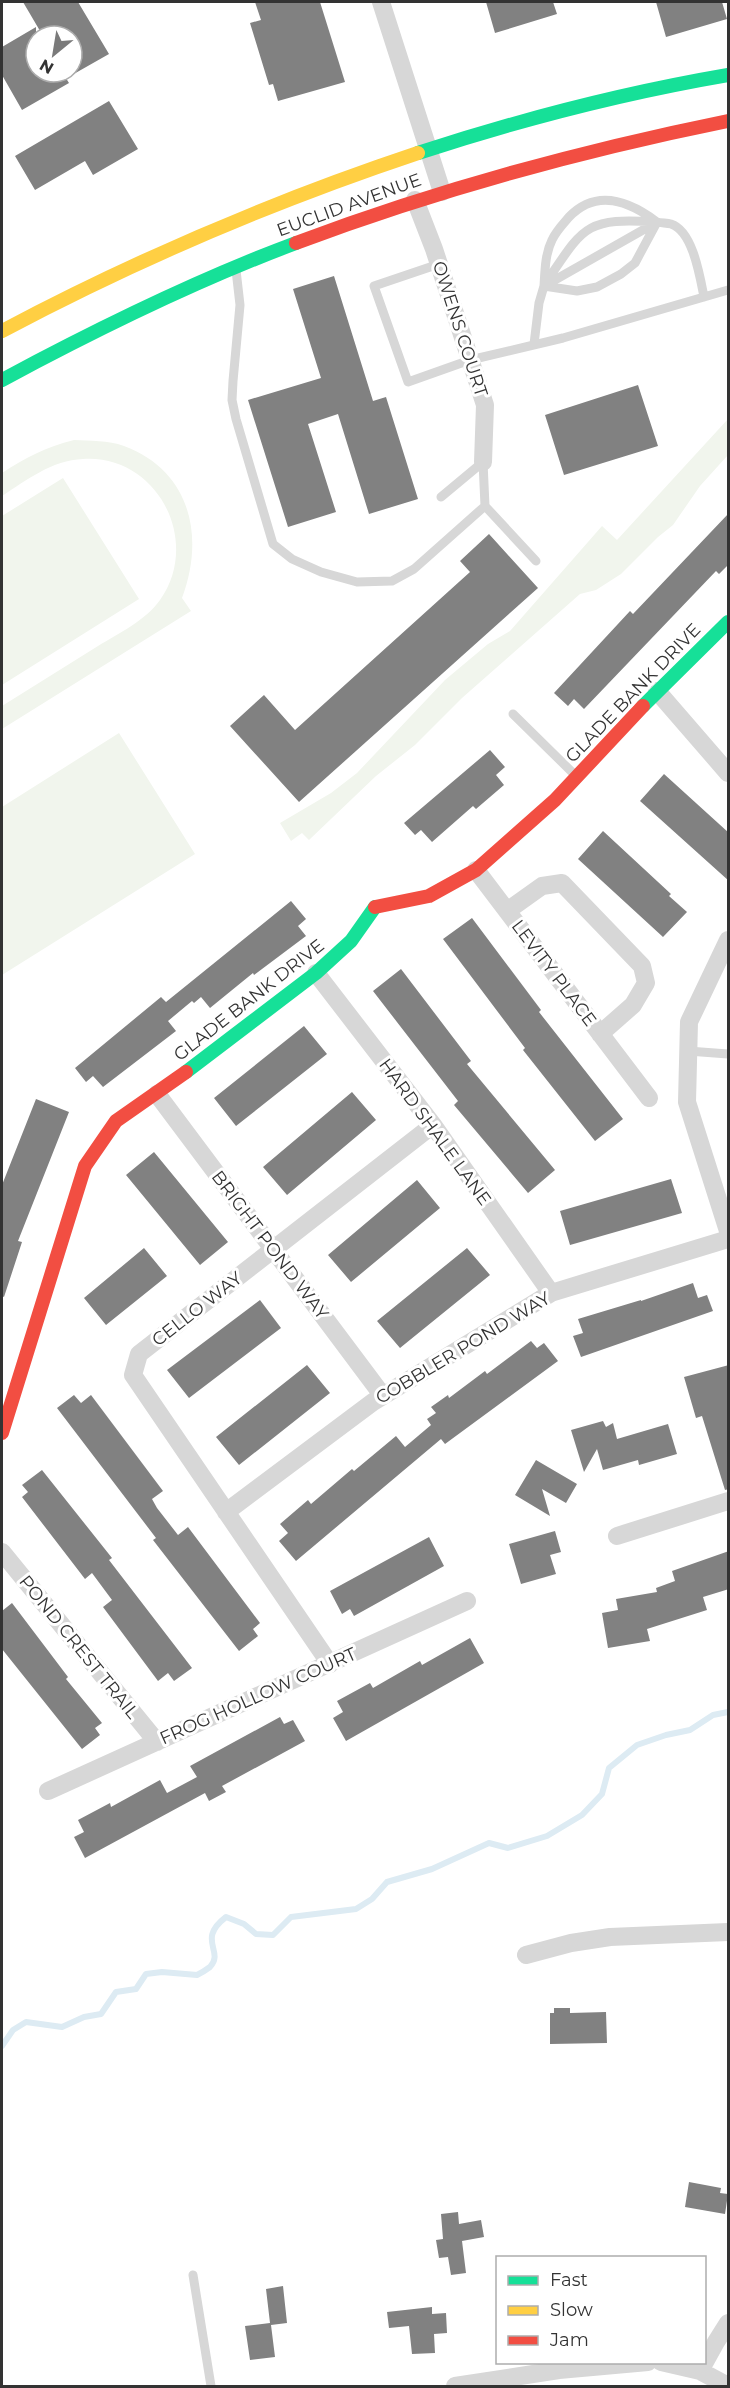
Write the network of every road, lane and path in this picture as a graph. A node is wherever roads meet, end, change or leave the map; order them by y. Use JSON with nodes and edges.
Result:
{"nodes":[{"id":1,"x":381,"y":2,"type":"edge"},
{"id":2,"x":729,"y":75,"type":"edge"},
{"id":3,"x":729,"y":121,"type":"edge"},
{"id":4,"x":428,"y":149,"type":"junction"},
{"id":5,"x":442,"y":192,"type":"junction"},
{"id":6,"x":415,"y":200,"type":"junction"},
{"id":7,"x":657,"y":222,"type":"junction"},
{"id":8,"x":439,"y":264,"type":"junction"},
{"id":9,"x":236,"y":267,"type":"junction"},
{"id":10,"x":544,"y":286,"type":"junction"},
{"id":11,"x":729,"y":290,"type":"edge"},
{"id":12,"x":704,"y":297,"type":"junction"},
{"id":13,"x":2,"y":331,"type":"edge"},
{"id":14,"x":534,"y":344,"type":"junction"},
{"id":15,"x":470,"y":360,"type":"junction"},
{"id":16,"x":2,"y":380,"type":"edge"},
{"id":17,"x":483,"y":462,"type":"junction"},
{"id":18,"x":441,"y":497,"type":"dead end"},
{"id":19,"x":485,"y":506,"type":"junction"},
{"id":20,"x":536,"y":561,"type":"dead end"},
{"id":21,"x":729,"y":622,"type":"edge"},
{"id":22,"x":657,"y":691,"type":"junction"},
{"id":23,"x":513,"y":714,"type":"dead end"},
{"id":24,"x":729,"y":773,"type":"edge"},
{"id":25,"x":577,"y":777,"type":"junction"},
{"id":26,"x":476,"y":870,"type":"junction"},
{"id":27,"x":507,"y":911,"type":"junction"},
{"id":28,"x":729,"y":940,"type":"edge"},
{"id":29,"x":316,"y":973,"type":"junction"},
{"id":30,"x":600,"y":1034,"type":"junction"},
{"id":31,"x":688,"y":1051,"type":"junction"},
{"id":32,"x":729,"y":1054,"type":"edge"},
{"id":33,"x":157,"y":1094,"type":"junction"},
{"id":34,"x":649,"y":1098,"type":"dead end"},
{"id":35,"x":433,"y":1125,"type":"junction"},
{"id":36,"x":729,"y":1232,"type":"edge"},
{"id":37,"x":729,"y":1239,"type":"edge"},
{"id":38,"x":273,"y":1250,"type":"junction"},
{"id":39,"x":551,"y":1293,"type":"junction"},
{"id":40,"x":382,"y":1396,"type":"junction"},
{"id":41,"x":2,"y":1432,"type":"edge"},
{"id":42,"x":729,"y":1501,"type":"edge"},
{"id":43,"x":226,"y":1512,"type":"junction"},
{"id":44,"x":617,"y":1536,"type":"dead end"},
{"id":45,"x":2,"y":1552,"type":"edge"},
{"id":46,"x":468,"y":1601,"type":"dead end"},
{"id":47,"x":330,"y":1664,"type":"junction"},
{"id":48,"x":157,"y":1742,"type":"junction"},
{"id":49,"x":48,"y":1791,"type":"dead end"},
{"id":50,"x":729,"y":1932,"type":"edge"},
{"id":51,"x":526,"y":1955,"type":"dead end"},
{"id":52,"x":193,"y":2275,"type":"dead end"},
{"id":53,"x":729,"y":2323,"type":"edge"},
{"id":54,"x":706,"y":2360,"type":"edge"},
{"id":55,"x":626,"y":2364,"type":"edge"},
{"id":56,"x":670,"y":2364,"type":"edge"},
{"id":57,"x":704,"y":2364,"type":"edge"},
{"id":58,"x":700,"y":2371,"type":"junction"},
{"id":59,"x":211,"y":2386,"type":"edge"},
{"id":60,"x":455,"y":2386,"type":"edge"},
{"id":61,"x":728,"y":2386,"type":"edge"}],
"edges":[{"from":1,"to":4,"type":"street"},
{"from":2,"to":4,"type":"street","name":"EUCLID AVENUE"},
{"from":3,"to":5,"type":"street","name":"EUCLID AVENUE"},
{"from":4,"to":5,"type":"street"},
{"from":4,"to":13,"type":"street","name":"EUCLID AVENUE"},
{"from":5,"to":6,"type":"street","name":"EUCLID AVENUE"},
{"from":6,"to":8,"type":"street","name":"OWENS COURT"},
{"from":6,"to":9,"type":"street","name":"EUCLID AVENUE"},
{"from":7,"to":10,"type":"lane"},
{"from":7,"to":10,"type":"lane"},
{"from":7,"to":10,"type":"lane"},
{"from":7,"to":10,"type":"lane"},
{"from":7,"to":12,"type":"lane"},
{"from":8,"to":15,"type":"street","name":"OWENS COURT"},
{"from":8,"to":15,"type":"lane"},
{"from":9,"to":16,"type":"street","name":"EUCLID AVENUE"},
{"from":9,"to":19,"type":"lane"},
{"from":10,"to":14,"type":"lane"},
{"from":11,"to":12,"type":"lane"},
{"from":12,"to":14,"type":"lane"},
{"from":14,"to":15,"type":"lane"},
{"from":15,"to":17,"type":"street","name":"OWENS COURT"},
{"from":17,"to":18,"type":"lane"},
{"from":17,"to":19,"type":"lane"},
{"from":19,"to":20,"type":"lane"},
{"from":21,"to":22,"type":"street","name":"GLADE BANK DRIVE"},
{"from":22,"to":24,"type":"street"},
{"from":22,"to":25,"type":"street","name":"GLADE BANK DRIVE"},
{"from":23,"to":25,"type":"lane"},
{"from":25,"to":26,"type":"street","name":"GLADE BANK DRIVE"},
{"from":26,"to":27,"type":"street","name":"LEVITY PLACE"},
{"from":26,"to":29,"type":"street","name":"GLADE BANK DRIVE"},
{"from":27,"to":30,"type":"street","name":"LEVITY PLACE"},
{"from":27,"to":30,"type":"street","name":"LEVITY PLACE"},
{"from":28,"to":31,"type":"street"},
{"from":29,"to":33,"type":"street","name":"GLADE BANK DRIVE"},
{"from":29,"to":35,"type":"street","name":"HARD SHALE LANE"},
{"from":30,"to":34,"type":"street","name":"LEVITY PLACE"},
{"from":31,"to":32,"type":"lane"},
{"from":31,"to":36,"type":"street"},
{"from":33,"to":38,"type":"street","name":"BRIGHT POND WAY"},
{"from":33,"to":41,"type":"street","name":"GLADE BANK DRIVE"},
{"from":35,"to":38,"type":"street","name":"CELLO WAY"},
{"from":35,"to":39,"type":"street","name":"HARD SHALE LANE"},
{"from":37,"to":39,"type":"street","name":"COBBLER POND WAY"},
{"from":38,"to":40,"type":"street","name":"BRIGHT POND WAY"},
{"from":38,"to":43,"type":"street","name":"CELLO WAY"},
{"from":39,"to":40,"type":"street","name":"COBBLER POND WAY"},
{"from":40,"to":43,"type":"street","name":"COBBLER POND WAY"},
{"from":42,"to":44,"type":"street"},
{"from":43,"to":47,"type":"street","name":"CELLO WAY"},
{"from":45,"to":48,"type":"street","name":"POND CREST TRAIL"},
{"from":46,"to":47,"type":"street","name":"FROG HOLLOW COURT"},
{"from":47,"to":48,"type":"street","name":"FROG HOLLOW COURT"},
{"from":48,"to":49,"type":"street","name":"FROG HOLLOW COURT"},
{"from":50,"to":51,"type":"street"},
{"from":52,"to":59,"type":"lane"},
{"from":53,"to":54,"type":"street"},
{"from":55,"to":60,"type":"street"},
{"from":56,"to":58,"type":"street"},
{"from":57,"to":58,"type":"street"},
{"from":58,"to":61,"type":"street"}]}
